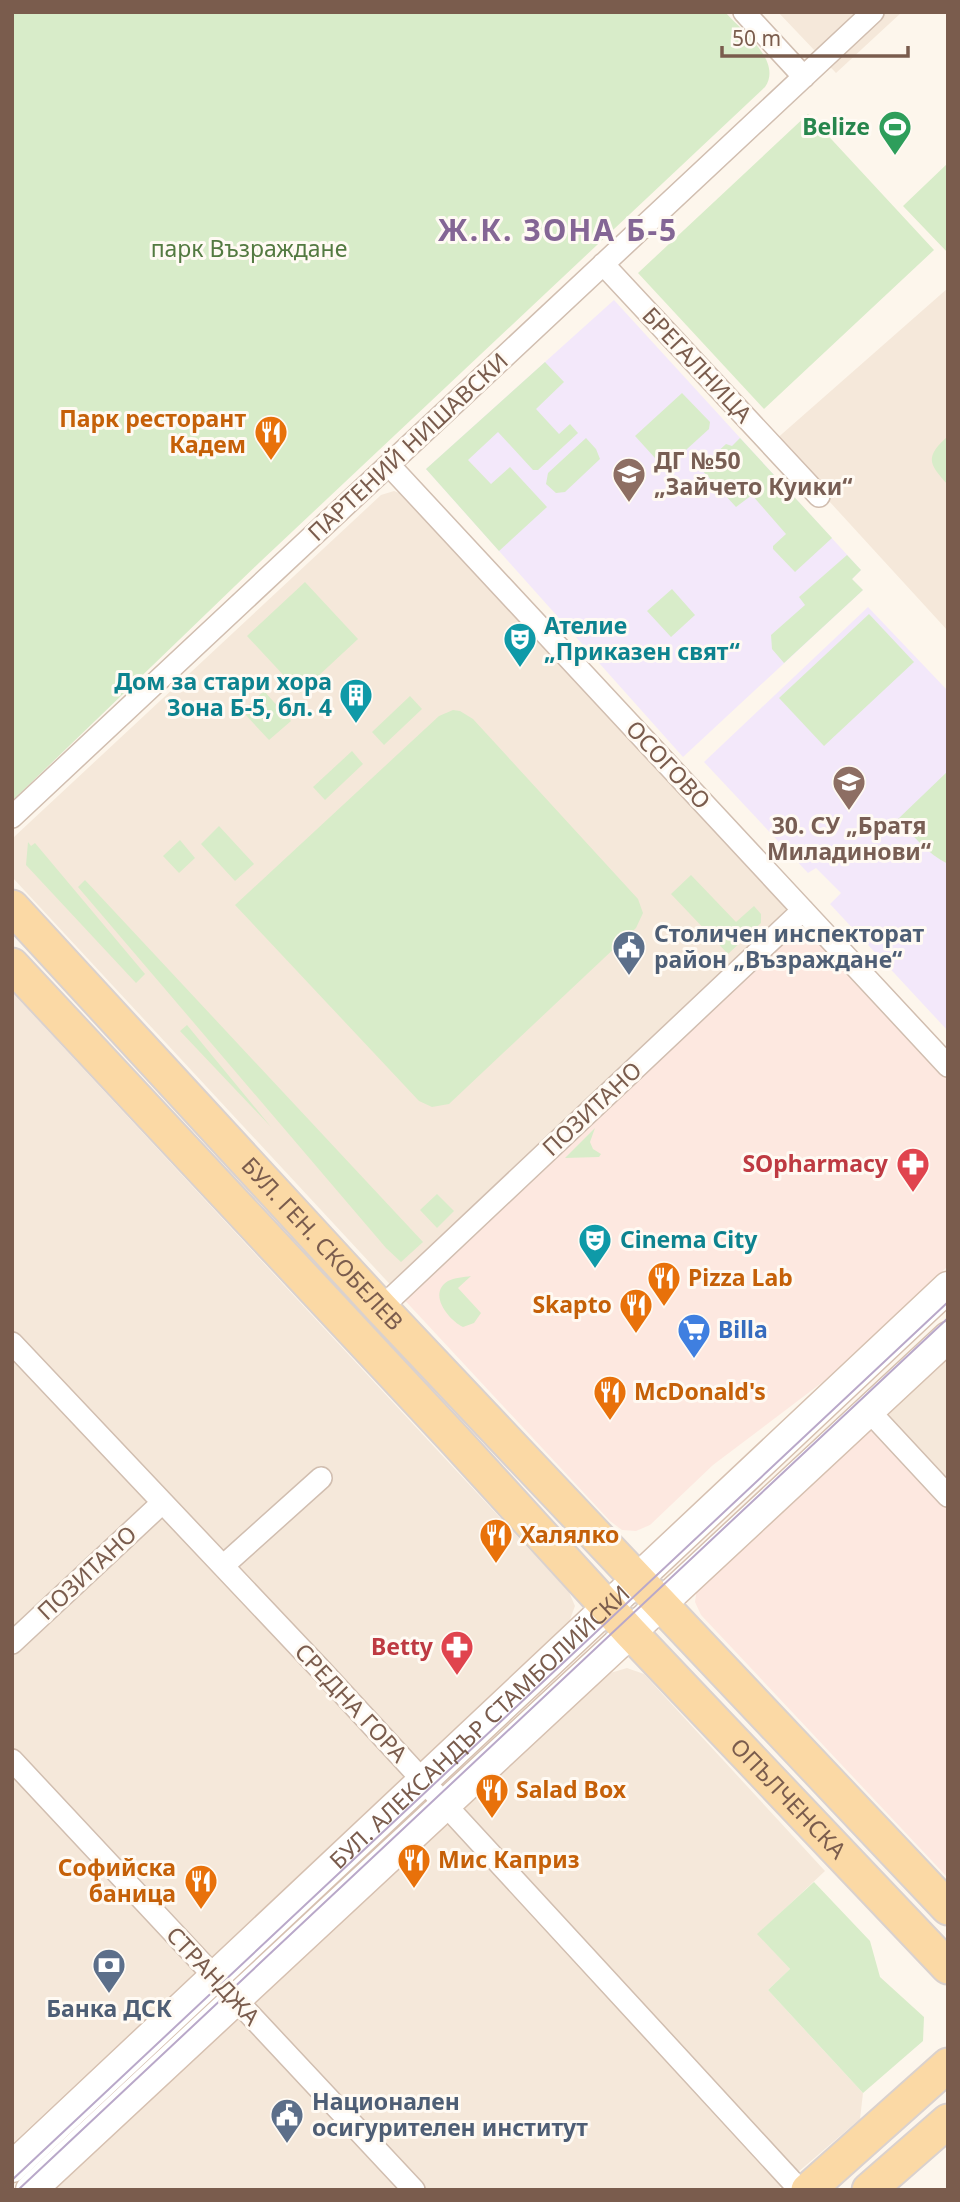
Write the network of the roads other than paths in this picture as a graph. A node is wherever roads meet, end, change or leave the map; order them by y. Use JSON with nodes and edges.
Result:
{"nodes":[{"id":1,"x":744,"y":12,"type":"edge"},
{"id":2,"x":873,"y":12,"type":"edge"},
{"id":3,"x":804,"y":77,"type":"junction"},
{"id":4,"x":603,"y":264,"type":"junction"},
{"id":5,"x":389,"y":465,"type":"junction"},
{"id":6,"x":819,"y":496,"type":"dead end"},
{"id":7,"x":12,"y":817,"type":"edge"},
{"id":8,"x":12,"y":907,"type":"edge"},
{"id":9,"x":803,"y":911,"type":"junction"},
{"id":10,"x":12,"y":965,"type":"edge"},
{"id":11,"x":948,"y":1066,"type":"edge"},
{"id":12,"x":948,"y":1287,"type":"edge"},
{"id":13,"x":381,"y":1308,"type":"junction"},
{"id":14,"x":948,"y":1337,"type":"edge"},
{"id":15,"x":12,"y":1343,"type":"edge"},
{"id":16,"x":869,"y":1411,"type":"junction"},
{"id":17,"x":321,"y":1478,"type":"dead end"},
{"id":18,"x":948,"y":1496,"type":"edge"},
{"id":19,"x":162,"y":1503,"type":"junction"},
{"id":20,"x":223,"y":1566,"type":"junction"},
{"id":21,"x":636,"y":1580,"type":"junction"},
{"id":22,"x":660,"y":1604,"type":"junction"},
{"id":23,"x":607,"y":1607,"type":"junction"},
{"id":24,"x":630,"y":1632,"type":"junction"},
{"id":25,"x":12,"y":1643,"type":"edge"},
{"id":26,"x":12,"y":1760,"type":"edge"},
{"id":27,"x":422,"y":1781,"type":"junction"},
{"id":28,"x":444,"y":1805,"type":"junction"},
{"id":29,"x":948,"y":1908,"type":"edge"},
{"id":30,"x":948,"y":1967,"type":"edge"},
{"id":31,"x":214,"y":1978,"type":"junction"},
{"id":32,"x":235,"y":2000,"type":"junction"},
{"id":33,"x":948,"y":2065,"type":"edge"},
{"id":34,"x":948,"y":2121,"type":"edge"},
{"id":35,"x":12,"y":2167,"type":"edge"},
{"id":36,"x":12,"y":2174,"type":"edge"},
{"id":37,"x":30,"y":2190,"type":"edge"},
{"id":38,"x":414,"y":2190,"type":"edge"},
{"id":39,"x":800,"y":2190,"type":"edge"},
{"id":40,"x":808,"y":2190,"type":"edge"},
{"id":41,"x":869,"y":2190,"type":"edge"}],
"edges":[{"from":1,"to":3,"type":"street"},
{"from":2,"to":3,"type":"street","name":"ПАРТЕНИЙ НИШАВСКИ"},
{"from":3,"to":4,"type":"street","name":"ПАРТЕНИЙ НИШАВСКИ"},
{"from":4,"to":5,"type":"street","name":"ПАРТЕНИЙ НИШАВСКИ"},
{"from":4,"to":6,"type":"street","name":"БРЕГАЛНИЦА"},
{"from":5,"to":7,"type":"street","name":"ПАРТЕНИЙ НИШАВСКИ"},
{"from":5,"to":9,"type":"street","name":"ОСОГОВО"},
{"from":8,"to":13,"type":"main road","name":"БУЛ. ГЕН. СКОБЕЛЕВ"},
{"from":9,"to":11,"type":"street","name":"ОСОГОВО"},
{"from":9,"to":13,"type":"street","name":"ПОЗИТАНО"},
{"from":10,"to":23,"type":"main road","name":"БУЛ. ГЕН. СКОБЕЛЕВ"},
{"from":12,"to":21,"type":"main road","name":"БУЛ. АЛЕКСАНДЪР СТАМБОЛИЙСКИ"},
{"from":13,"to":21,"type":"main road","name":"БУЛ. ГЕН. СКОБЕЛЕВ"},
{"from":14,"to":16,"type":"main road","name":"БУЛ. АЛЕКСАНДЪР СТАМБОЛИЙСКИ"},
{"from":15,"to":19,"type":"street","name":"СРЕДНА ГОРА"},
{"from":16,"to":18,"type":"street"},
{"from":16,"to":22,"type":"main road","name":"БУЛ. АЛЕКСАНДЪР СТАМБОЛИЙСКИ"},
{"from":17,"to":20,"type":"street"},
{"from":19,"to":20,"type":"street","name":"СРЕДНА ГОРА"},
{"from":19,"to":25,"type":"street","name":"ПОЗИТАНО"},
{"from":20,"to":27,"type":"street","name":"СРЕДНА ГОРА"},
{"from":21,"to":22,"type":"main road","name":"БУЛ. ГЕН. СКОБЕЛЕВ"},
{"from":21,"to":23,"type":"main road","name":"БУЛ. АЛЕКСАНДЪР СТАМБОЛИЙСКИ"},
{"from":22,"to":24,"type":"main road","name":"БУЛ. АЛЕКСАНДЪР СТАМБОЛИЙСКИ"},
{"from":22,"to":29,"type":"main road","name":"ОПЪЛЧЕНСКА"},
{"from":23,"to":24,"type":"main road","name":"БУЛ. ГЕН. СКОБЕЛЕВ"},
{"from":23,"to":27,"type":"main road","name":"БУЛ. АЛЕКСАНДЪР СТАМБОЛИЙСКИ"},
{"from":24,"to":28,"type":"main road","name":"БУЛ. АЛЕКСАНДЪР СТАМБОЛИЙСКИ"},
{"from":24,"to":30,"type":"main road","name":"ОПЪЛЧЕНСКА"},
{"from":26,"to":31,"type":"street","name":"СТРАНДЖА"},
{"from":27,"to":28,"type":"street","name":"СРЕДНА ГОРА"},
{"from":27,"to":31,"type":"main road","name":"БУЛ. АЛЕКСАНДЪР СТАМБОЛИЙСКИ"},
{"from":28,"to":32,"type":"main road","name":"БУЛ. АЛЕКСАНДЪР СТАМБОЛИЙСКИ"},
{"from":28,"to":39,"type":"street","name":"СРЕДНА ГОРА"},
{"from":31,"to":32,"type":"street","name":"СТРАНДЖА"},
{"from":31,"to":35,"type":"main road","name":"БУЛ. АЛЕКСАНДЪР СТАМБОЛИЙСКИ"},
{"from":32,"to":37,"type":"main road","name":"БУЛ. АЛЕКСАНДЪР СТАМБОЛИЙСКИ"},
{"from":32,"to":38,"type":"street","name":"СТРАНДЖА"},
{"from":33,"to":40,"type":"main road"},
{"from":34,"to":41,"type":"main road"},
{"from":36,"to":37,"type":"street"}]}
